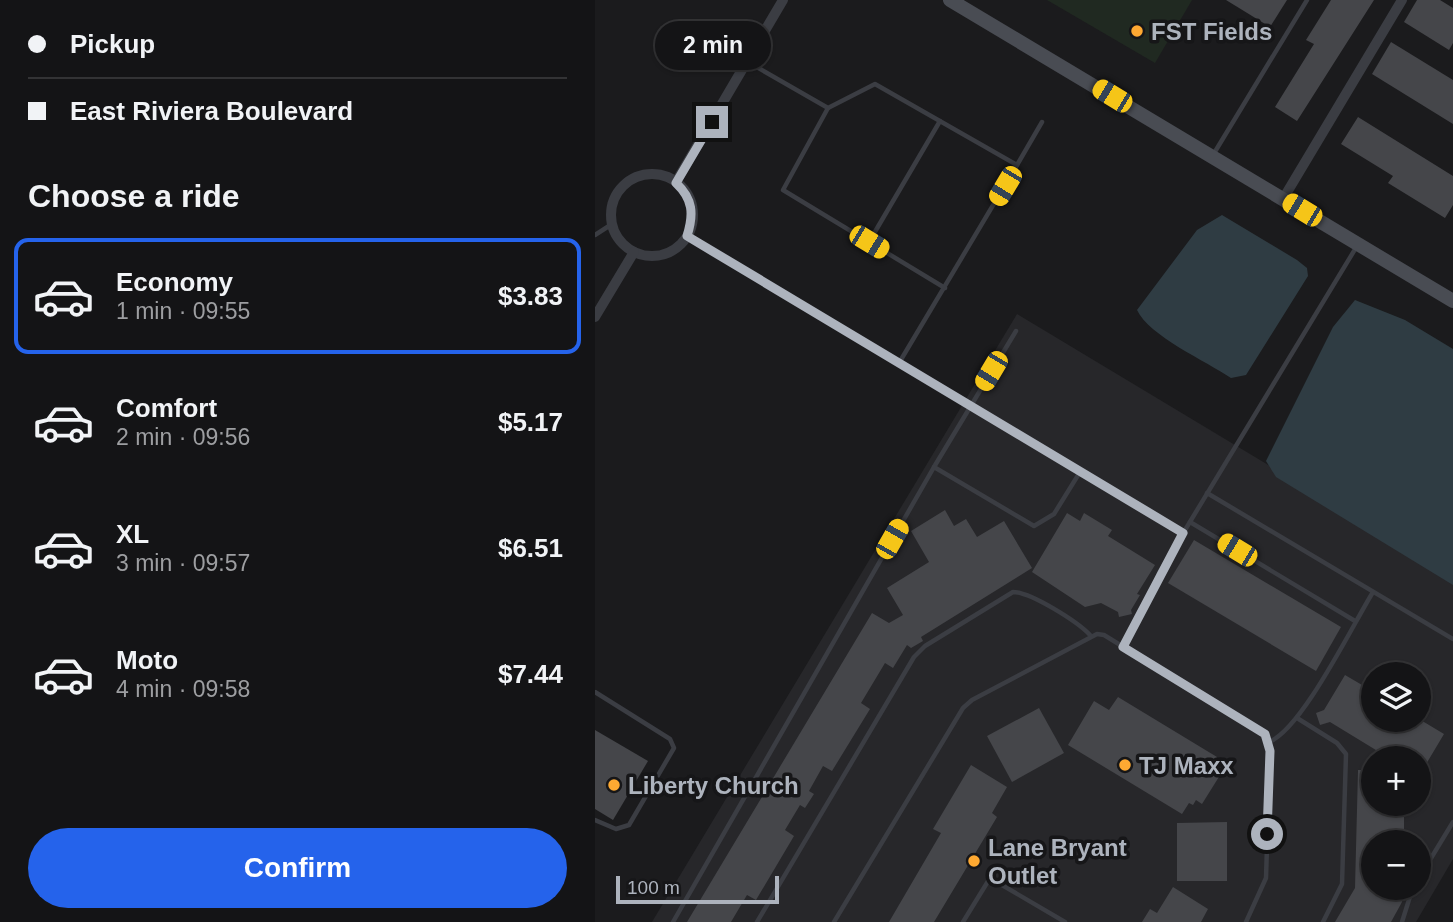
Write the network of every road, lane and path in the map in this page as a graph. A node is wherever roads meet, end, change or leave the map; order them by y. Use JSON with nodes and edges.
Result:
{"nodes":[{"id":1,"x":783,"y":0,"type":"edge"},
{"id":2,"x":950,"y":0,"type":"edge"},
{"id":3,"x":1307,"y":0,"type":"edge"},
{"id":4,"x":1402,"y":0,"type":"edge"},
{"id":5,"x":747,"y":61,"type":"junction"},
{"id":6,"x":828,"y":108,"type":"junction"},
{"id":7,"x":940,"y":121,"type":"junction"},
{"id":8,"x":1042,"y":122,"type":"dead end"},
{"id":9,"x":1212,"y":156,"type":"junction"},
{"id":10,"x":1017,"y":165,"type":"junction"},
{"id":11,"x":676,"y":183,"type":"junction"},
{"id":12,"x":1283,"y":199,"type":"junction"},
{"id":13,"x":612,"y":224,"type":"junction"},
{"id":14,"x":596,"y":232,"type":"edge"},
{"id":15,"x":687,"y":236,"type":"junction"},
{"id":16,"x":869,"y":242,"type":"junction"},
{"id":17,"x":1358,"y":244,"type":"junction"},
{"id":18,"x":634,"y":252,"type":"junction"},
{"id":19,"x":945,"y":288,"type":"junction"},
{"id":20,"x":1453,"y":301,"type":"edge"},
{"id":21,"x":595,"y":317,"type":"edge"},
{"id":22,"x":1016,"y":331,"type":"dead end"},
{"id":23,"x":899,"y":363,"type":"junction"},
{"id":24,"x":970,"y":405,"type":"junction"},
{"id":25,"x":934,"y":467,"type":"junction"},
{"id":26,"x":1080,"y":471,"type":"junction"},
{"id":27,"x":1207,"y":493,"type":"junction"},
{"id":28,"x":1190,"y":522,"type":"junction"},
{"id":29,"x":1183,"y":533,"type":"junction"},
{"id":30,"x":1373,"y":592,"type":"junction"},
{"id":31,"x":1355,"y":621,"type":"junction"},
{"id":32,"x":1090,"y":635,"type":"junction"},
{"id":33,"x":1453,"y":639,"type":"edge"},
{"id":34,"x":1123,"y":647,"type":"junction"},
{"id":35,"x":595,"y":692,"type":"edge"},
{"id":36,"x":1297,"y":718,"type":"junction"},
{"id":37,"x":1269,"y":742,"type":"junction"},
{"id":38,"x":595,"y":820,"type":"edge"},
{"id":39,"x":1453,"y":822,"type":"edge"},
{"id":40,"x":1431,"y":858,"type":"edge"},
{"id":41,"x":1409,"y":900,"type":"edge"},
{"id":42,"x":673,"y":922,"type":"edge"},
{"id":43,"x":757,"y":922,"type":"edge"},
{"id":44,"x":834,"y":922,"type":"edge"},
{"id":45,"x":963,"y":922,"type":"edge"},
{"id":46,"x":1065,"y":922,"type":"edge"},
{"id":47,"x":1246,"y":922,"type":"edge"},
{"id":48,"x":1323,"y":922,"type":"edge"},
{"id":49,"x":1402,"y":922,"type":"edge"}],
"edges":[{"from":1,"to":5,"type":"street"},
{"from":2,"to":9,"type":"street"},
{"from":3,"to":9,"type":"lane"},
{"from":4,"to":12,"type":"street"},
{"from":5,"to":6,"type":"lane"},
{"from":5,"to":11,"type":"street"},
{"from":6,"to":7,"type":"lane"},
{"from":6,"to":16,"type":"lane"},
{"from":7,"to":10,"type":"lane"},
{"from":7,"to":16,"type":"lane"},
{"from":8,"to":10,"type":"lane"},
{"from":9,"to":12,"type":"street"},
{"from":10,"to":19,"type":"lane"},
{"from":11,"to":13,"type":"street"},
{"from":11,"to":15,"type":"street"},
{"from":12,"to":17,"type":"street"},
{"from":13,"to":14,"type":"lane"},
{"from":13,"to":18,"type":"street"},
{"from":15,"to":18,"type":"street"},
{"from":15,"to":23,"type":"lane"},
{"from":16,"to":19,"type":"lane"},
{"from":17,"to":20,"type":"street"},
{"from":17,"to":27,"type":"lane"},
{"from":18,"to":21,"type":"street"},
{"from":19,"to":23,"type":"lane"},
{"from":22,"to":24,"type":"lane"},
{"from":23,"to":24,"type":"lane"},
{"from":24,"to":25,"type":"lane"},
{"from":24,"to":26,"type":"lane"},
{"from":25,"to":26,"type":"lane"},
{"from":25,"to":42,"type":"lane"},
{"from":26,"to":29,"type":"lane"},
{"from":27,"to":28,"type":"lane"},
{"from":27,"to":30,"type":"lane"},
{"from":28,"to":29,"type":"lane"},
{"from":28,"to":31,"type":"lane"},
{"from":29,"to":34,"type":"lane"},
{"from":30,"to":31,"type":"lane"},
{"from":30,"to":33,"type":"lane"},
{"from":31,"to":36,"type":"lane"},
{"from":32,"to":34,"type":"lane"},
{"from":32,"to":43,"type":"lane"},
{"from":32,"to":44,"type":"lane"},
{"from":34,"to":37,"type":"lane"},
{"from":35,"to":38,"type":"lane"},
{"from":36,"to":37,"type":"lane"},
{"from":36,"to":48,"type":"lane"},
{"from":37,"to":47,"type":"lane"},
{"from":39,"to":40,"type":"lane"},
{"from":41,"to":49,"type":"lane"},
{"from":45,"to":46,"type":"lane"}]}
